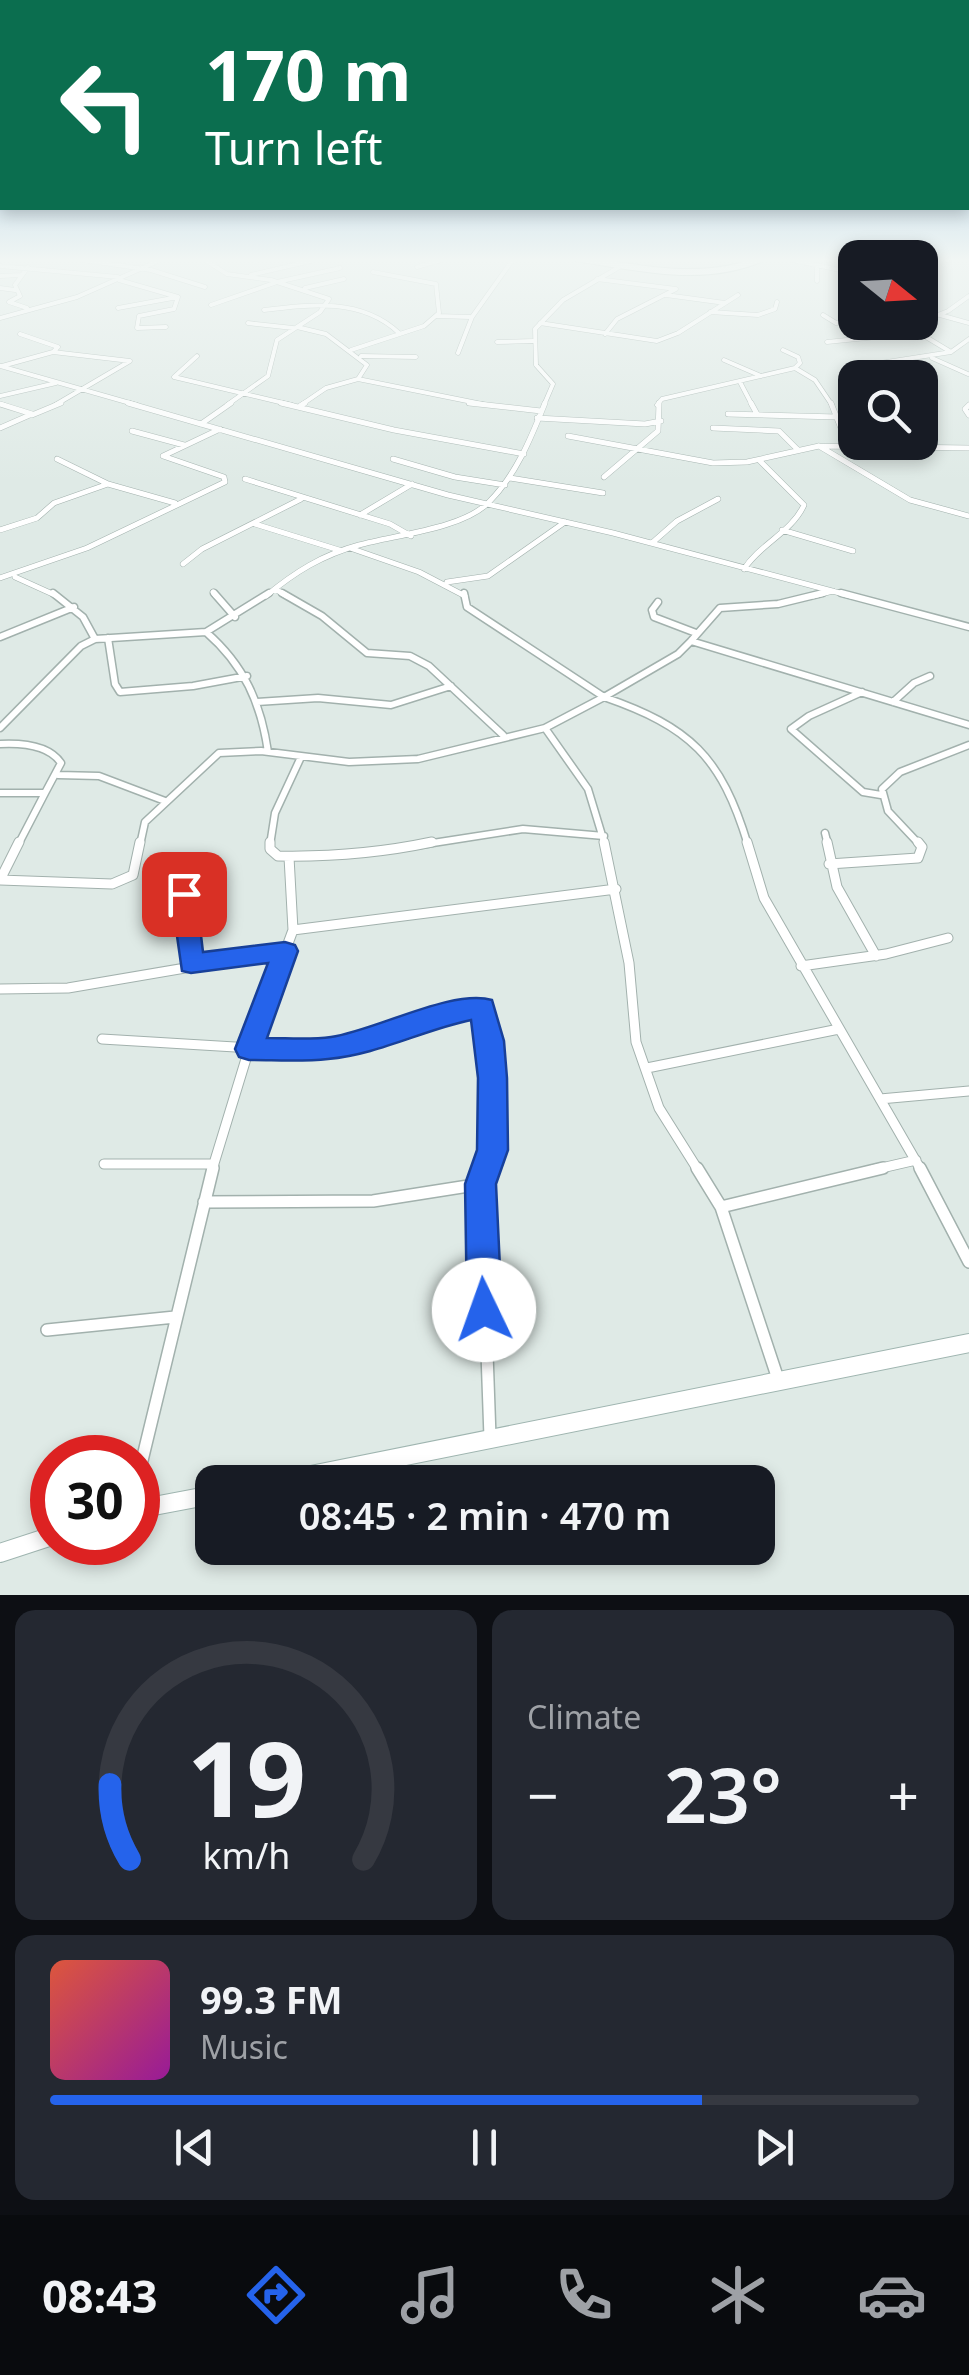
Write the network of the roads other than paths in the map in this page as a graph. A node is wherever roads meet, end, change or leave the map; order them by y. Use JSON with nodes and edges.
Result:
{"nodes":[{"id":1,"x":288,"y":332,"type":"edge"},
{"id":2,"x":323,"y":332,"type":"edge"},
{"id":3,"x":462,"y":332,"type":"edge"},
{"id":4,"x":534,"y":332,"type":"edge"},
{"id":5,"x":591,"y":332,"type":"edge"},
{"id":6,"x":607,"y":332,"type":"edge"},
{"id":7,"x":679,"y":332,"type":"edge"},
{"id":8,"x":399,"y":333,"type":"edge"},
{"id":9,"x":20,"y":334,"type":"dead end"},
{"id":10,"x":605,"y":335,"type":"junction"},
{"id":11,"x":969,"y":339,"type":"edge"},
{"id":12,"x":533,"y":340,"type":"junction"},
{"id":13,"x":847,"y":340,"type":"edge"},
{"id":14,"x":929,"y":340,"type":"edge"},
{"id":15,"x":497,"y":342,"type":"dead end"},
{"id":16,"x":827,"y":342,"type":"dead end"},
{"id":17,"x":351,"y":350,"type":"junction"},
{"id":18,"x":784,"y":350,"type":"dead end"},
{"id":19,"x":53,"y":352,"type":"junction"},
{"id":20,"x":952,"y":352,"type":"junction"},
{"id":21,"x":458,"y":354,"type":"dead end"},
{"id":22,"x":198,"y":356,"type":"dead end"},
{"id":23,"x":359,"y":356,"type":"junction"},
{"id":24,"x":416,"y":356,"type":"dead end"},
{"id":25,"x":932,"y":358,"type":"junction"},
{"id":26,"x":724,"y":360,"type":"dead end"},
{"id":27,"x":914,"y":360,"type":"edge"},
{"id":28,"x":1,"y":366,"type":"edge"},
{"id":29,"x":795,"y":368,"type":"junction"},
{"id":30,"x":968,"y":374,"type":"edge"},
{"id":31,"x":762,"y":376,"type":"junction"},
{"id":32,"x":358,"y":379,"type":"junction"},
{"id":33,"x":60,"y":382,"type":"junction"},
{"id":34,"x":740,"y":382,"type":"junction"},
{"id":35,"x":81,"y":390,"type":"junction"},
{"id":36,"x":245,"y":394,"type":"junction"},
{"id":37,"x":0,"y":396,"type":"edge"},
{"id":38,"x":0,"y":404,"type":"edge"},
{"id":39,"x":969,"y":405,"type":"edge"},
{"id":40,"x":300,"y":406,"type":"junction"},
{"id":41,"x":728,"y":414,"type":"dead end"},
{"id":42,"x":756,"y":414,"type":"junction"},
{"id":43,"x":32,"y":415,"type":"junction"},
{"id":44,"x":539,"y":415,"type":"junction"},
{"id":45,"x":969,"y":415,"type":"edge"},
{"id":46,"x":836,"y":417,"type":"junction"},
{"id":47,"x":661,"y":421,"type":"junction"},
{"id":48,"x":838,"y":422,"type":"edge"},
{"id":49,"x":201,"y":424,"type":"junction"},
{"id":50,"x":645,"y":424,"type":"junction"},
{"id":51,"x":0,"y":428,"type":"edge"},
{"id":52,"x":712,"y":428,"type":"dead end"},
{"id":53,"x":220,"y":429,"type":"junction"},
{"id":54,"x":132,"y":431,"type":"dead end"},
{"id":55,"x":658,"y":431,"type":"junction"},
{"id":56,"x":568,"y":436,"type":"dead end"},
{"id":57,"x":184,"y":445,"type":"junction"},
{"id":58,"x":819,"y":446,"type":"junction"},
{"id":59,"x":838,"y":446,"type":"edge"},
{"id":60,"x":969,"y":448,"type":"edge"},
{"id":61,"x":798,"y":450,"type":"junction"},
{"id":62,"x":938,"y":450,"type":"edge"},
{"id":63,"x":632,"y":451,"type":"junction"},
{"id":64,"x":524,"y":454,"type":"junction"},
{"id":65,"x":57,"y":459,"type":"dead end"},
{"id":66,"x":392,"y":459,"type":"dead end"},
{"id":67,"x":760,"y":461,"type":"junction"},
{"id":68,"x":604,"y":478,"type":"dead end"},
{"id":69,"x":246,"y":479,"type":"dead end"},
{"id":70,"x":508,"y":481,"type":"junction"},
{"id":71,"x":108,"y":484,"type":"junction"},
{"id":72,"x":412,"y":484,"type":"junction"},
{"id":73,"x":603,"y":494,"type":"dead end"},
{"id":74,"x":301,"y":498,"type":"junction"},
{"id":75,"x":718,"y":500,"type":"dead end"},
{"id":76,"x":175,"y":503,"type":"junction"},
{"id":77,"x":488,"y":505,"type":"junction"},
{"id":78,"x":360,"y":515,"type":"junction"},
{"id":79,"x":969,"y":516,"type":"edge"},
{"id":80,"x":564,"y":522,"type":"junction"},
{"id":81,"x":255,"y":524,"type":"junction"},
{"id":82,"x":0,"y":530,"type":"edge"},
{"id":83,"x":782,"y":530,"type":"junction"},
{"id":84,"x":410,"y":536,"type":"junction"},
{"id":85,"x":652,"y":543,"type":"junction"},
{"id":86,"x":343,"y":549,"type":"junction"},
{"id":87,"x":853,"y":550,"type":"dead end"},
{"id":88,"x":184,"y":564,"type":"dead end"},
{"id":89,"x":744,"y":568,"type":"junction"},
{"id":90,"x":10,"y":576,"type":"junction"},
{"id":91,"x":0,"y":578,"type":"edge"},
{"id":92,"x":466,"y":582,"type":"junction"},
{"id":93,"x":442,"y":583,"type":"junction"},
{"id":94,"x":275,"y":589,"type":"junction"},
{"id":95,"x":458,"y":590,"type":"junction"},
{"id":96,"x":838,"y":590,"type":"junction"},
{"id":97,"x":213,"y":592,"type":"dead end"},
{"id":98,"x":658,"y":602,"type":"dead end"},
{"id":99,"x":74,"y":608,"type":"junction"},
{"id":100,"x":236,"y":617,"type":"junction"},
{"id":101,"x":969,"y":627,"type":"edge"},
{"id":102,"x":206,"y":632,"type":"junction"},
{"id":103,"x":696,"y":633,"type":"junction"},
{"id":104,"x":0,"y":637,"type":"edge"},
{"id":105,"x":108,"y":638,"type":"junction"},
{"id":106,"x":95,"y":639,"type":"junction"},
{"id":107,"x":691,"y":642,"type":"junction"},
{"id":108,"x":247,"y":676,"type":"junction"},
{"id":109,"x":930,"y":676,"type":"dead end"},
{"id":110,"x":451,"y":686,"type":"junction"},
{"id":111,"x":862,"y":692,"type":"junction"},
{"id":112,"x":604,"y":697,"type":"junction"},
{"id":113,"x":258,"y":702,"type":"junction"},
{"id":114,"x":892,"y":702,"type":"junction"},
{"id":115,"x":969,"y":725,"type":"edge"},
{"id":116,"x":0,"y":728,"type":"edge"},
{"id":117,"x":544,"y":728,"type":"junction"},
{"id":118,"x":504,"y":735,"type":"junction"},
{"id":119,"x":0,"y":744,"type":"edge"},
{"id":120,"x":967,"y":749,"type":"edge"},
{"id":121,"x":268,"y":752,"type":"junction"},
{"id":122,"x":300,"y":758,"type":"junction"},
{"id":123,"x":58,"y":775,"type":"junction"},
{"id":124,"x":0,"y":793,"type":"edge"},
{"id":125,"x":46,"y":793,"type":"junction"},
{"id":126,"x":881,"y":795,"type":"junction"},
{"id":127,"x":165,"y":801,"type":"junction"},
{"id":128,"x":825,"y":833,"type":"dead end"},
{"id":129,"x":604,"y":836,"type":"junction"},
{"id":130,"x":289,"y":856,"type":"junction"},
{"id":131,"x":829,"y":864,"type":"junction"},
{"id":132,"x":616,"y":889,"type":"junction"},
{"id":133,"x":184,"y":894,"type":"dead end"},
{"id":134,"x":293,"y":930,"type":"junction"},
{"id":135,"x":948,"y":938,"type":"dead end"},
{"id":136,"x":285,"y":951,"type":"junction"},
{"id":137,"x":876,"y":956,"type":"junction"},
{"id":138,"x":191,"y":964,"type":"junction"},
{"id":139,"x":801,"y":966,"type":"junction"},
{"id":140,"x":0,"y":989,"type":"edge"},
{"id":141,"x":839,"y":1029,"type":"junction"},
{"id":142,"x":102,"y":1039,"type":"dead end"},
{"id":143,"x":249,"y":1049,"type":"junction"},
{"id":144,"x":647,"y":1068,"type":"junction"},
{"id":145,"x":969,"y":1092,"type":"edge"},
{"id":146,"x":880,"y":1099,"type":"junction"},
{"id":147,"x":916,"y":1160,"type":"junction"},
{"id":148,"x":104,"y":1164,"type":"dead end"},
{"id":149,"x":214,"y":1164,"type":"junction"},
{"id":150,"x":481,"y":1184,"type":"junction"},
{"id":151,"x":204,"y":1202,"type":"junction"},
{"id":152,"x":721,"y":1207,"type":"junction"},
{"id":153,"x":969,"y":1262,"type":"edge"},
{"id":154,"x":175,"y":1317,"type":"junction"},
{"id":155,"x":47,"y":1330,"type":"dead end"},
{"id":156,"x":969,"y":1343,"type":"edge"},
{"id":157,"x":779,"y":1382,"type":"junction"},
{"id":158,"x":148,"y":1435,"type":"edge"},
{"id":159,"x":491,"y":1442,"type":"junction"},
{"id":160,"x":367,"y":1465,"type":"edge"},
{"id":161,"x":195,"y":1498,"type":"edge"},
{"id":162,"x":160,"y":1505,"type":"edge"},
{"id":163,"x":30,"y":1543,"type":"edge"},
{"id":164,"x":0,"y":1553,"type":"edge"}],
"edges":[{"from":1,"to":36,"type":"street"},
{"from":2,"to":17,"type":"street"},
{"from":3,"to":21,"type":"street"},
{"from":4,"to":12,"type":"street"},
{"from":5,"to":10,"type":"street"},
{"from":6,"to":10,"type":"street"},
{"from":7,"to":10,"type":"street"},
{"from":8,"to":17,"type":"street"},
{"from":9,"to":19,"type":"street"},
{"from":11,"to":20,"type":"street"},
{"from":12,"to":15,"type":"street"},
{"from":12,"to":44,"type":"street"},
{"from":13,"to":16,"type":"street"},
{"from":14,"to":20,"type":"street"},
{"from":17,"to":23,"type":"street"},
{"from":18,"to":29,"type":"street"},
{"from":19,"to":28,"type":"street"},
{"from":19,"to":35,"type":"street"},
{"from":20,"to":25,"type":"street"},
{"from":22,"to":36,"type":"street"},
{"from":23,"to":24,"type":"street"},
{"from":23,"to":32,"type":"street"},
{"from":25,"to":27,"type":"street"},
{"from":25,"to":30,"type":"street"},
{"from":26,"to":31,"type":"street"},
{"from":28,"to":33,"type":"street"},
{"from":29,"to":31,"type":"street"},
{"from":29,"to":46,"type":"street"},
{"from":31,"to":34,"type":"street"},
{"from":32,"to":40,"type":"street"},
{"from":32,"to":44,"type":"street"},
{"from":33,"to":35,"type":"street"},
{"from":33,"to":37,"type":"street"},
{"from":34,"to":42,"type":"street"},
{"from":34,"to":47,"type":"street"},
{"from":35,"to":43,"type":"street"},
{"from":35,"to":49,"type":"street"},
{"from":36,"to":40,"type":"street"},
{"from":36,"to":49,"type":"street"},
{"from":38,"to":43,"type":"street"},
{"from":39,"to":45,"type":"street"},
{"from":40,"to":64,"type":"street"},
{"from":41,"to":42,"type":"street"},
{"from":42,"to":46,"type":"street"},
{"from":43,"to":51,"type":"street"},
{"from":44,"to":50,"type":"street"},
{"from":44,"to":64,"type":"street"},
{"from":46,"to":48,"type":"street"},
{"from":47,"to":50,"type":"street"},
{"from":47,"to":55,"type":"street"},
{"from":49,"to":53,"type":"street"},
{"from":50,"to":55,"type":"street"},
{"from":52,"to":61,"type":"street"},
{"from":53,"to":57,"type":"street"},
{"from":53,"to":72,"type":"street"},
{"from":54,"to":57,"type":"street"},
{"from":55,"to":63,"type":"street"},
{"from":56,"to":63,"type":"street"},
{"from":57,"to":76,"type":"street"},
{"from":58,"to":59,"type":"street"},
{"from":58,"to":61,"type":"street"},
{"from":58,"to":79,"type":"street"},
{"from":60,"to":62,"type":"street"},
{"from":61,"to":67,"type":"street"},
{"from":63,"to":67,"type":"street"},
{"from":63,"to":68,"type":"street"},
{"from":64,"to":70,"type":"street"},
{"from":65,"to":71,"type":"street"},
{"from":66,"to":70,"type":"street"},
{"from":67,"to":83,"type":"street"},
{"from":69,"to":74,"type":"street"},
{"from":70,"to":73,"type":"street"},
{"from":70,"to":77,"type":"street"},
{"from":71,"to":76,"type":"street"},
{"from":71,"to":82,"type":"street"},
{"from":72,"to":77,"type":"street"},
{"from":72,"to":78,"type":"street"},
{"from":74,"to":78,"type":"street"},
{"from":74,"to":81,"type":"street"},
{"from":75,"to":85,"type":"street"},
{"from":76,"to":90,"type":"street"},
{"from":77,"to":80,"type":"street"},
{"from":77,"to":84,"type":"street"},
{"from":78,"to":84,"type":"street"},
{"from":80,"to":85,"type":"street"},
{"from":80,"to":92,"type":"street"},
{"from":81,"to":86,"type":"street"},
{"from":81,"to":88,"type":"street"},
{"from":83,"to":87,"type":"street"},
{"from":83,"to":89,"type":"street"},
{"from":84,"to":86,"type":"street"},
{"from":85,"to":89,"type":"street"},
{"from":86,"to":93,"type":"street"},
{"from":86,"to":94,"type":"street"},
{"from":89,"to":96,"type":"street"},
{"from":90,"to":91,"type":"street"},
{"from":90,"to":99,"type":"street"},
{"from":92,"to":93,"type":"street"},
{"from":92,"to":95,"type":"street"},
{"from":93,"to":95,"type":"street"},
{"from":94,"to":100,"type":"street"},
{"from":94,"to":110,"type":"street"},
{"from":95,"to":112,"type":"street"},
{"from":96,"to":101,"type":"street"},
{"from":96,"to":103,"type":"street"},
{"from":97,"to":100,"type":"street"},
{"from":98,"to":103,"type":"street"},
{"from":99,"to":104,"type":"street"},
{"from":99,"to":106,"type":"street"},
{"from":100,"to":102,"type":"street"},
{"from":102,"to":105,"type":"street"},
{"from":102,"to":108,"type":"street"},
{"from":103,"to":107,"type":"street"},
{"from":105,"to":106,"type":"street"},
{"from":105,"to":108,"type":"street"},
{"from":106,"to":116,"type":"street"},
{"from":107,"to":111,"type":"street"},
{"from":107,"to":112,"type":"street"},
{"from":108,"to":113,"type":"street"},
{"from":109,"to":114,"type":"street"},
{"from":110,"to":113,"type":"street"},
{"from":110,"to":118,"type":"street"},
{"from":111,"to":114,"type":"street"},
{"from":111,"to":126,"type":"street"},
{"from":112,"to":117,"type":"street"},
{"from":112,"to":139,"type":"street"},
{"from":113,"to":121,"type":"street"},
{"from":114,"to":115,"type":"street"},
{"from":117,"to":118,"type":"street"},
{"from":117,"to":129,"type":"street"},
{"from":118,"to":122,"type":"street"},
{"from":119,"to":123,"type":"street"},
{"from":120,"to":126,"type":"street"},
{"from":121,"to":122,"type":"street"},
{"from":121,"to":127,"type":"street"},
{"from":122,"to":130,"type":"street"},
{"from":123,"to":125,"type":"street"},
{"from":123,"to":127,"type":"street"},
{"from":124,"to":125,"type":"street"},
{"from":125,"to":127,"type":"street"},
{"from":126,"to":131,"type":"street"},
{"from":128,"to":131,"type":"street"},
{"from":129,"to":130,"type":"street"},
{"from":129,"to":132,"type":"street"},
{"from":130,"to":134,"type":"street"},
{"from":131,"to":137,"type":"street"},
{"from":132,"to":134,"type":"street"},
{"from":132,"to":144,"type":"street"},
{"from":133,"to":138,"type":"street"},
{"from":134,"to":136,"type":"street"},
{"from":135,"to":137,"type":"street"},
{"from":136,"to":138,"type":"street"},
{"from":136,"to":143,"type":"street"},
{"from":137,"to":139,"type":"street"},
{"from":138,"to":140,"type":"street"},
{"from":139,"to":141,"type":"street"},
{"from":141,"to":144,"type":"street"},
{"from":141,"to":146,"type":"street"},
{"from":142,"to":143,"type":"street"},
{"from":143,"to":149,"type":"street"},
{"from":143,"to":150,"type":"street"},
{"from":144,"to":152,"type":"street"},
{"from":145,"to":146,"type":"street"},
{"from":146,"to":147,"type":"street"},
{"from":147,"to":152,"type":"street"},
{"from":147,"to":153,"type":"street"},
{"from":148,"to":149,"type":"street"},
{"from":149,"to":151,"type":"street"},
{"from":150,"to":151,"type":"street"},
{"from":150,"to":159,"type":"street"},
{"from":151,"to":154,"type":"street"},
{"from":152,"to":157,"type":"street"},
{"from":154,"to":155,"type":"street"},
{"from":154,"to":158,"type":"street"},
{"from":156,"to":157,"type":"street"},
{"from":157,"to":159,"type":"street"},
{"from":159,"to":160,"type":"street"},
{"from":161,"to":162,"type":"street"},
{"from":163,"to":164,"type":"street"}]}
